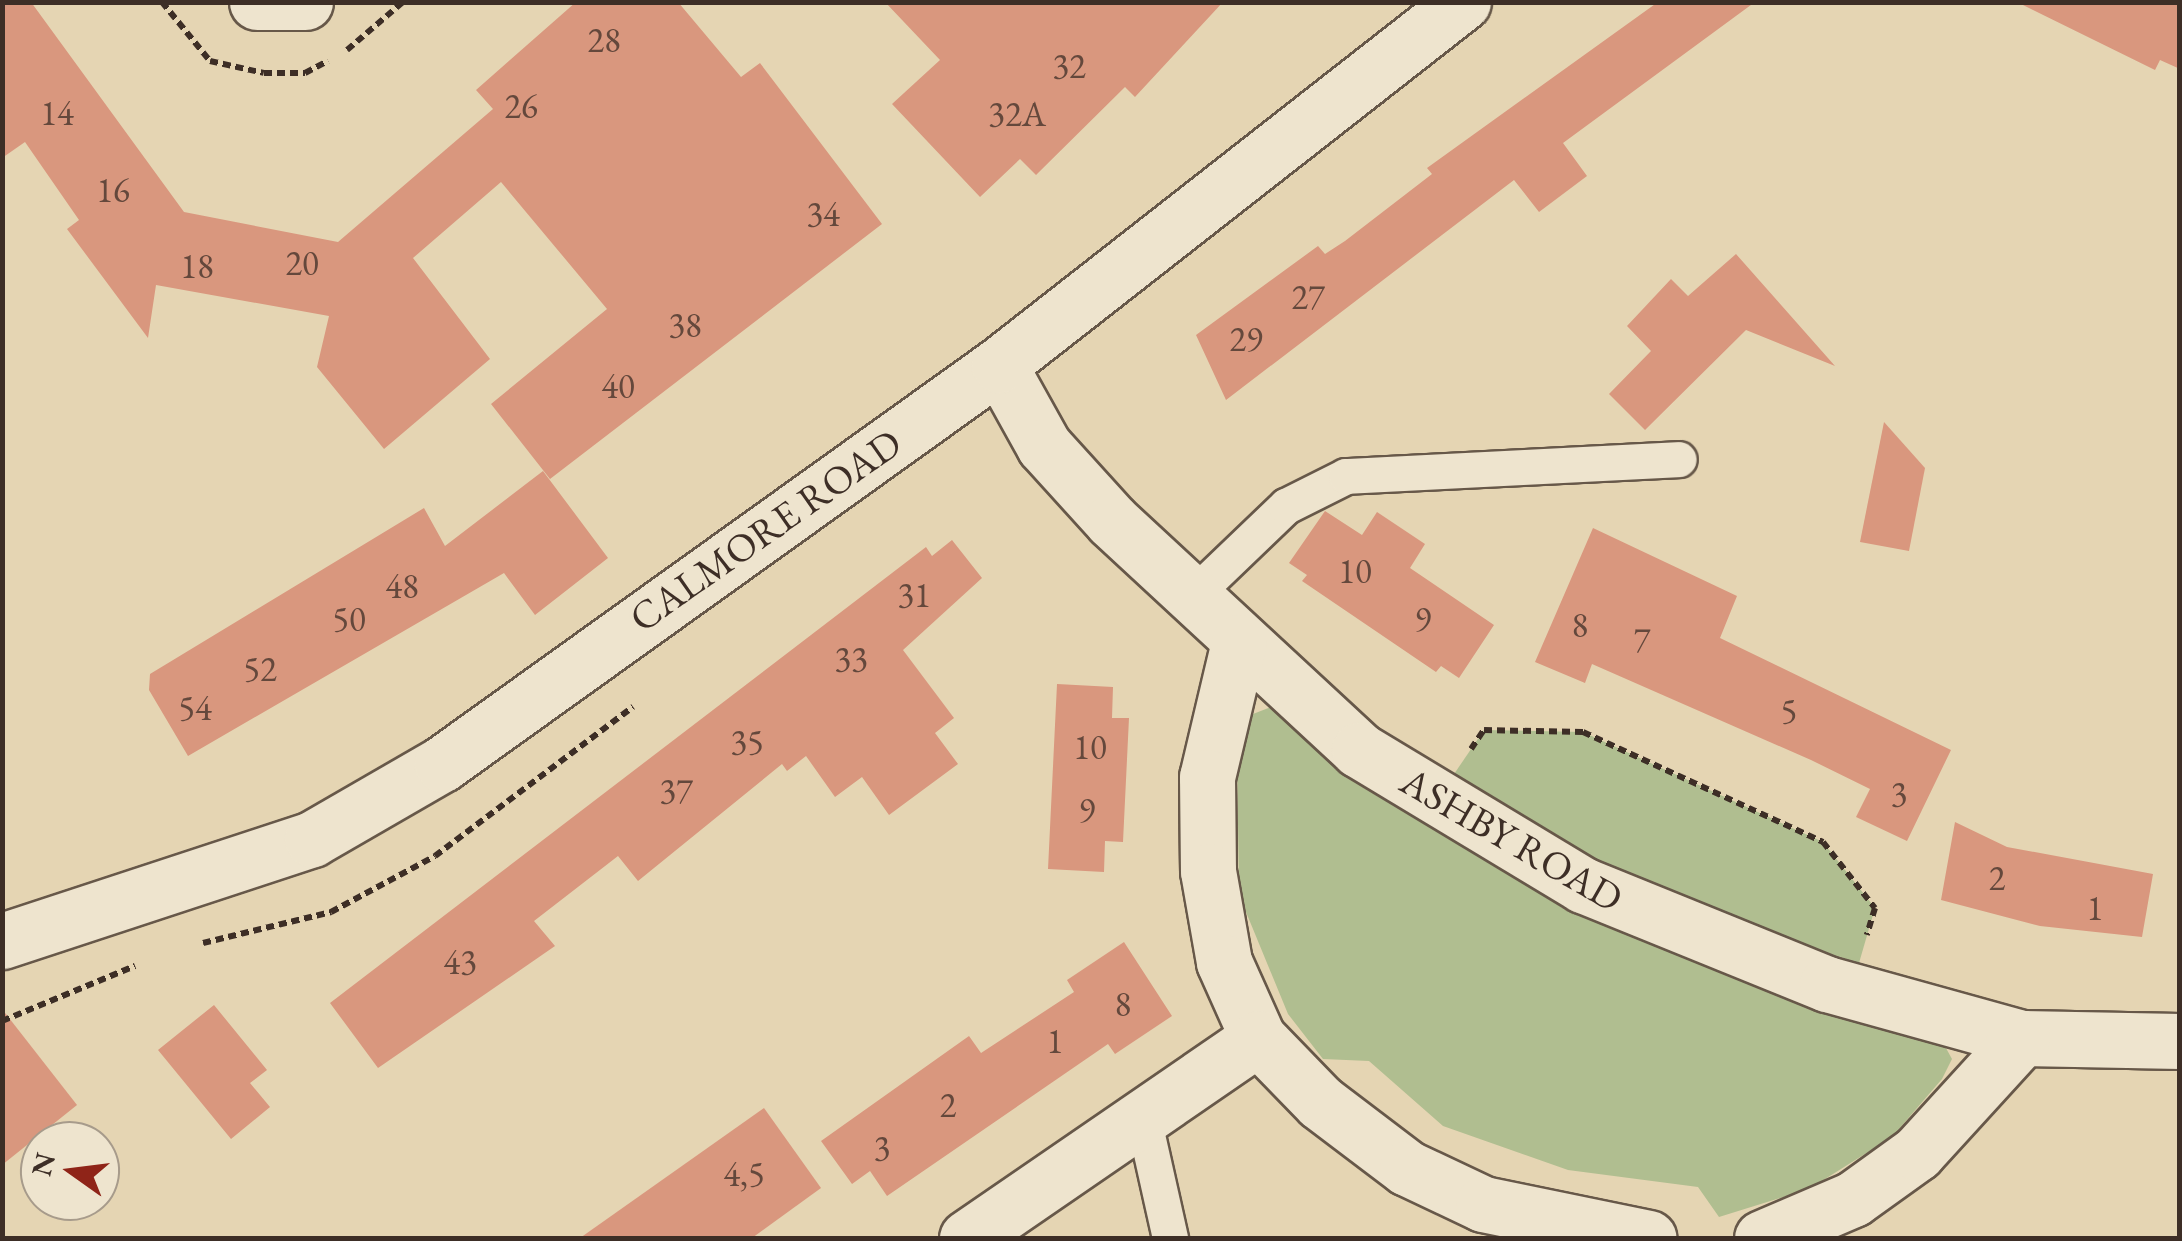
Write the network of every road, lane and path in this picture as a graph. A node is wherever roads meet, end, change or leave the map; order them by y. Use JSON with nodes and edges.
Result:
{"nodes":[{"id":1,"x":257,"y":2,"type":"edge"},
{"id":2,"x":306,"y":2,"type":"edge"},
{"id":3,"x":1463,"y":2,"type":"edge"},
{"id":4,"x":999,"y":365,"type":"junction"},
{"id":5,"x":1679,"y":459,"type":"dead end"},
{"id":6,"x":1191,"y":597,"type":"junction"},
{"id":7,"x":1239,"y":642,"type":"junction"},
{"id":8,"x":639,"y":702,"type":"dead end"},
{"id":9,"x":1460,"y":766,"type":"dead end"},
{"id":10,"x":1848,"y":938,"type":"dead end"},
{"id":11,"x":2,"y":941,"type":"edge"},
{"id":12,"x":185,"y":948,"type":"dead end"},
{"id":13,"x":152,"y":960,"type":"dead end"},
{"id":14,"x":2,"y":1021,"type":"edge"},
{"id":15,"x":1258,"y":1038,"type":"junction"},
{"id":16,"x":2022,"y":1038,"type":"junction"},
{"id":17,"x":2180,"y":1041,"type":"edge"},
{"id":18,"x":1142,"y":1117,"type":"junction"},
{"id":19,"x":967,"y":1238,"type":"edge"},
{"id":20,"x":1170,"y":1238,"type":"edge"},
{"id":21,"x":1649,"y":1238,"type":"edge"},
{"id":22,"x":1762,"y":1238,"type":"edge"}],
"edges":[{"from":1,"to":2,"type":"street"},
{"from":3,"to":4,"type":"street","name":"CALMORE ROAD"},
{"from":4,"to":6,"type":"street","name":"ASHBY ROAD"},
{"from":4,"to":11,"type":"street","name":"CALMORE ROAD"},
{"from":5,"to":6,"type":"lane"},
{"from":6,"to":7,"type":"street","name":"ASHBY ROAD"},
{"from":7,"to":15,"type":"street"},
{"from":7,"to":16,"type":"street","name":"ASHBY ROAD"},
{"from":8,"to":12,"type":"path"},
{"from":9,"to":10,"type":"path"},
{"from":13,"to":14,"type":"path"},
{"from":15,"to":18,"type":"street"},
{"from":15,"to":21,"type":"street"},
{"from":16,"to":17,"type":"street","name":"ASHBY ROAD"},
{"from":16,"to":22,"type":"street"},
{"from":18,"to":19,"type":"street"},
{"from":18,"to":20,"type":"lane"}]}
